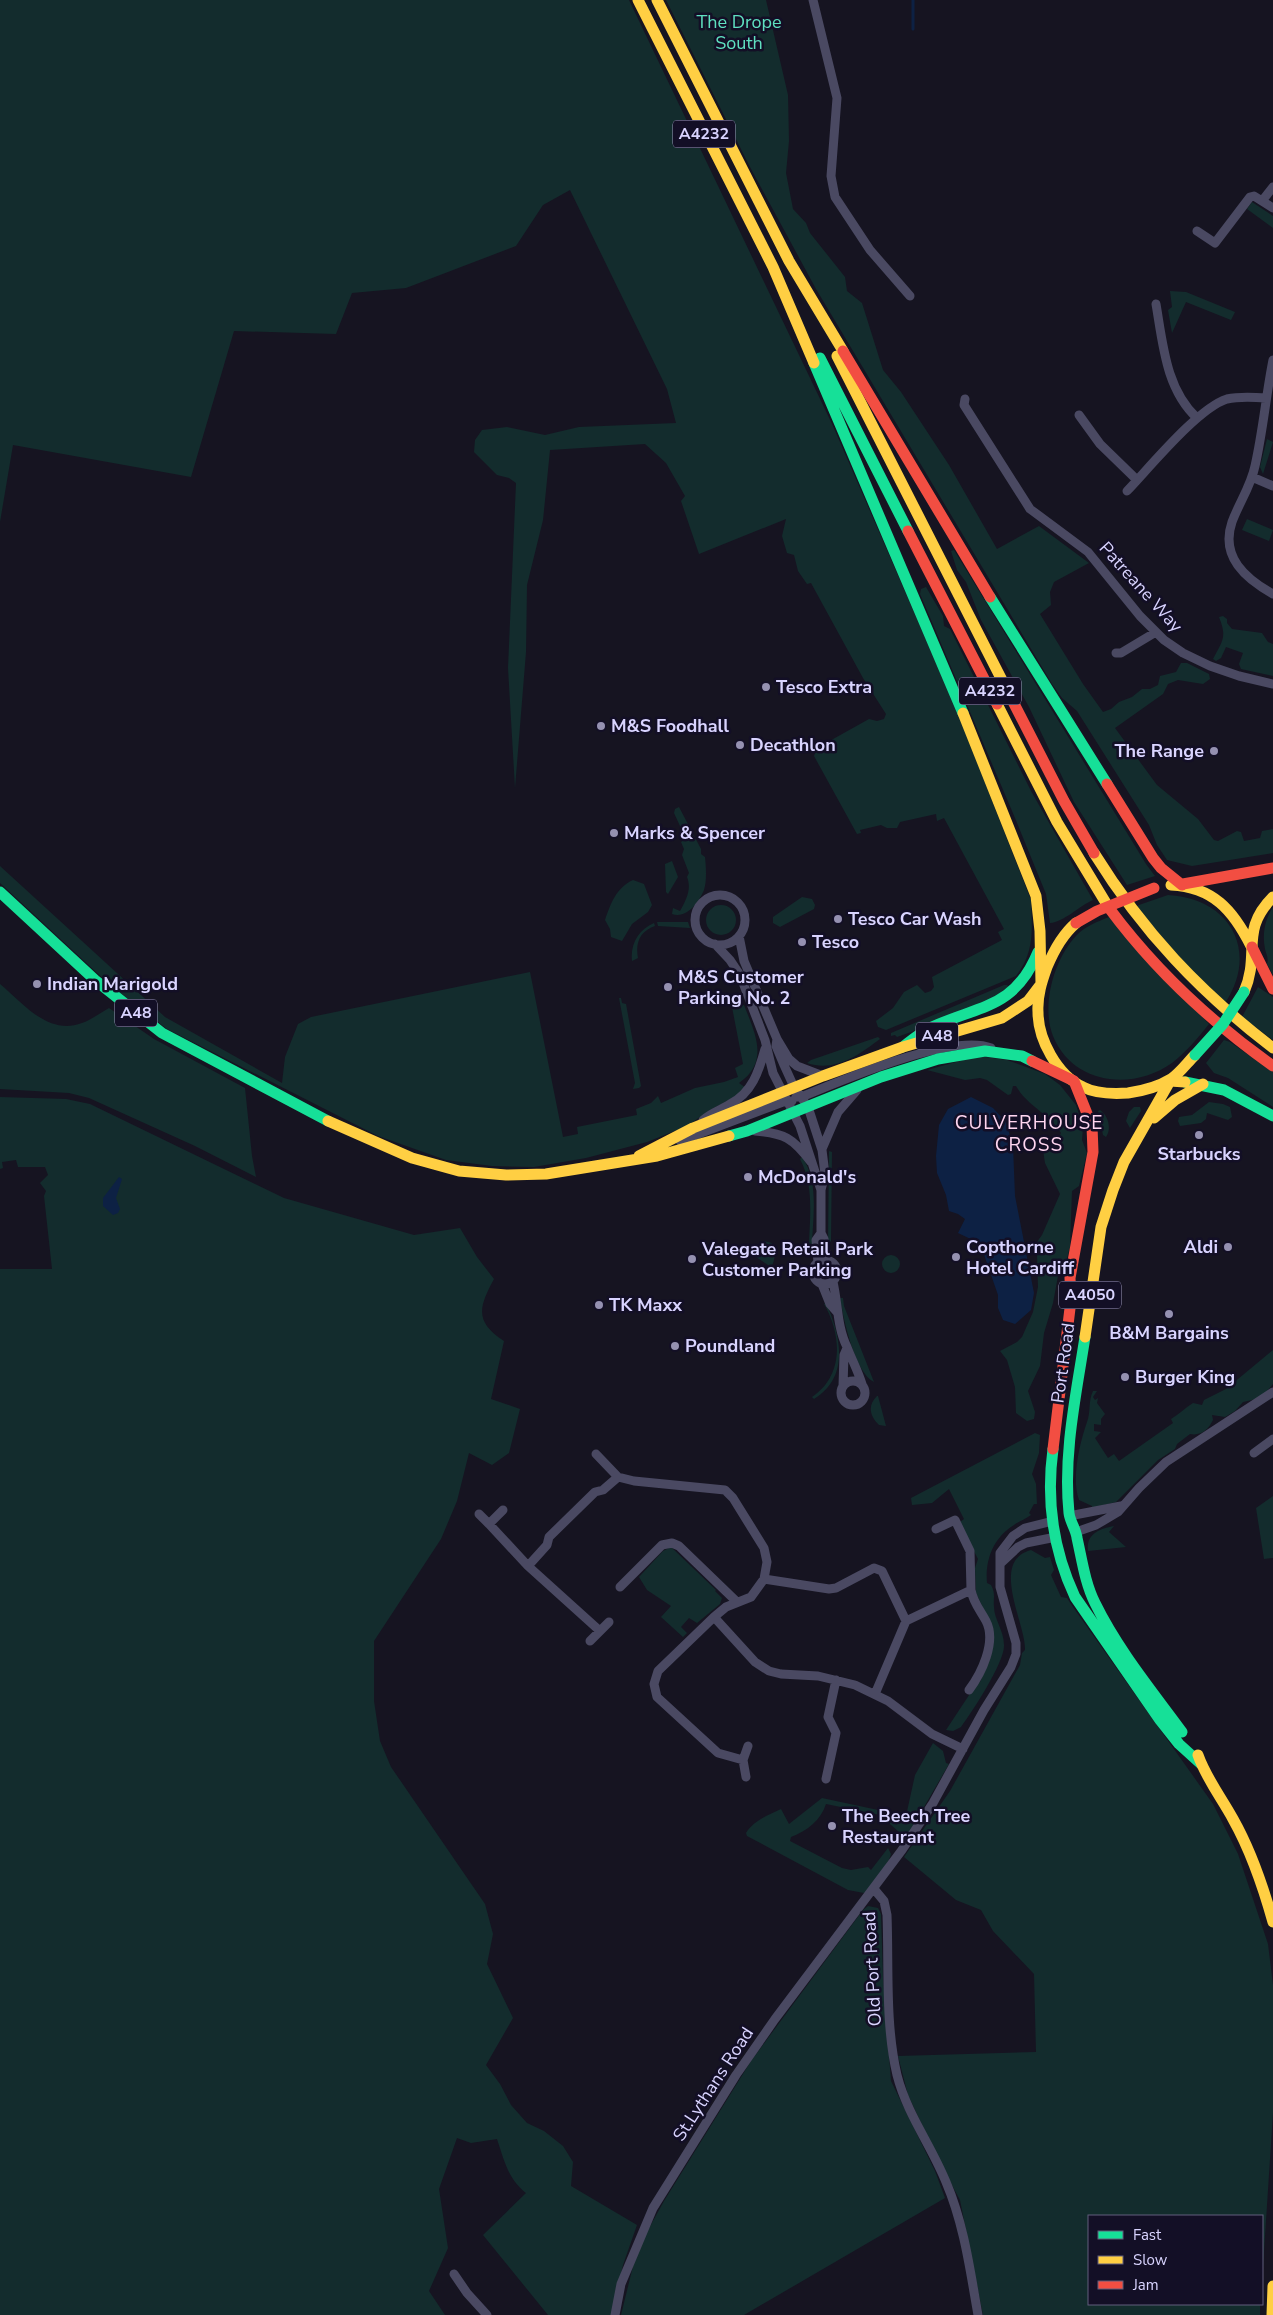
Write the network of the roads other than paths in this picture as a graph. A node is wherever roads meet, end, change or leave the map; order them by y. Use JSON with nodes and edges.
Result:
{"nodes":[{"id":1,"x":638,"y":0,"type":"edge"},
{"id":2,"x":657,"y":0,"type":"edge"},
{"id":3,"x":813,"y":0,"type":"edge"},
{"id":4,"x":1273,"y":187,"type":"edge"},
{"id":5,"x":1262,"y":201,"type":"junction"},
{"id":6,"x":1273,"y":208,"type":"edge"},
{"id":7,"x":1197,"y":231,"type":"dead end"},
{"id":8,"x":789,"y":261,"type":"junction"},
{"id":9,"x":773,"y":267,"type":"junction"},
{"id":10,"x":910,"y":296,"type":"dead end"},
{"id":11,"x":1156,"y":304,"type":"dead end"},
{"id":12,"x":1273,"y":360,"type":"edge"},
{"id":13,"x":1271,"y":383,"type":"edge"},
{"id":14,"x":1266,"y":398,"type":"junction"},
{"id":15,"x":965,"y":399,"type":"dead end"},
{"id":16,"x":1079,"y":415,"type":"dead end"},
{"id":17,"x":1197,"y":418,"type":"junction"},
{"id":18,"x":1252,"y":477,"type":"junction"},
{"id":19,"x":1137,"y":480,"type":"junction"},
{"id":20,"x":1273,"y":486,"type":"edge"},
{"id":21,"x":1127,"y":491,"type":"dead end"},
{"id":22,"x":1273,"y":594,"type":"edge"},
{"id":23,"x":1156,"y":632,"type":"junction"},
{"id":24,"x":1116,"y":653,"type":"dead end"},
{"id":25,"x":1273,"y":684,"type":"edge"},
{"id":26,"x":1273,"y":868,"type":"edge"},
{"id":27,"x":1182,"y":885,"type":"junction"},
{"id":28,"x":0,"y":892,"type":"edge"},
{"id":29,"x":1273,"y":897,"type":"edge"},
{"id":30,"x":739,"y":936,"type":"junction"},
{"id":31,"x":1041,"y":942,"type":"junction"},
{"id":32,"x":714,"y":944,"type":"junction"},
{"id":33,"x":1251,"y":946,"type":"junction"},
{"id":34,"x":1041,"y":984,"type":"junction"},
{"id":35,"x":1273,"y":989,"type":"edge"},
{"id":36,"x":777,"y":1039,"type":"junction"},
{"id":37,"x":766,"y":1046,"type":"junction"},
{"id":38,"x":903,"y":1047,"type":"junction"},
{"id":39,"x":1273,"y":1048,"type":"edge"},
{"id":40,"x":1002,"y":1052,"type":"junction"},
{"id":41,"x":1273,"y":1066,"type":"edge"},
{"id":42,"x":823,"y":1076,"type":"junction"},
{"id":43,"x":1074,"y":1081,"type":"junction"},
{"id":44,"x":1170,"y":1081,"type":"junction"},
{"id":45,"x":862,"y":1084,"type":"junction"},
{"id":46,"x":1203,"y":1084,"type":"junction"},
{"id":47,"x":798,"y":1092,"type":"junction"},
{"id":48,"x":784,"y":1096,"type":"junction"},
{"id":49,"x":808,"y":1107,"type":"junction"},
{"id":50,"x":794,"y":1113,"type":"junction"},
{"id":51,"x":1273,"y":1116,"type":"edge"},
{"id":52,"x":1147,"y":1120,"type":"junction"},
{"id":53,"x":693,"y":1128,"type":"junction"},
{"id":54,"x":747,"y":1131,"type":"junction"},
{"id":55,"x":656,"y":1146,"type":"junction"},
{"id":56,"x":822,"y":1150,"type":"junction"},
{"id":57,"x":636,"y":1158,"type":"junction"},
{"id":58,"x":814,"y":1166,"type":"junction"},
{"id":59,"x":821,"y":1190,"type":"junction"},
{"id":60,"x":822,"y":1261,"type":"junction"},
{"id":61,"x":833,"y":1282,"type":"junction"},
{"id":62,"x":822,"y":1284,"type":"junction"},
{"id":63,"x":837,"y":1312,"type":"junction"},
{"id":64,"x":847,"y":1348,"type":"junction"},
{"id":65,"x":862,"y":1384,"type":"junction"},
{"id":66,"x":843,"y":1386,"type":"junction"},
{"id":67,"x":1273,"y":1392,"type":"edge"},
{"id":68,"x":1273,"y":1439,"type":"edge"},
{"id":69,"x":1254,"y":1453,"type":"dead end"},
{"id":70,"x":596,"y":1454,"type":"dead end"},
{"id":71,"x":618,"y":1476,"type":"junction"},
{"id":72,"x":1121,"y":1506,"type":"junction"},
{"id":73,"x":503,"y":1510,"type":"dead end"},
{"id":74,"x":479,"y":1514,"type":"dead end"},
{"id":75,"x":1069,"y":1516,"type":"junction"},
{"id":76,"x":1053,"y":1521,"type":"junction"},
{"id":77,"x":489,"y":1524,"type":"junction"},
{"id":78,"x":936,"y":1529,"type":"dead end"},
{"id":79,"x":1076,"y":1532,"type":"junction"},
{"id":80,"x":1056,"y":1537,"type":"junction"},
{"id":81,"x":1001,"y":1563,"type":"junction"},
{"id":82,"x":528,"y":1566,"type":"junction"},
{"id":83,"x":764,"y":1579,"type":"junction"},
{"id":84,"x":620,"y":1587,"type":"dead end"},
{"id":85,"x":971,"y":1590,"type":"junction"},
{"id":86,"x":737,"y":1602,"type":"junction"},
{"id":87,"x":714,"y":1617,"type":"junction"},
{"id":88,"x":906,"y":1620,"type":"junction"},
{"id":89,"x":609,"y":1622,"type":"dead end"},
{"id":90,"x":600,"y":1631,"type":"junction"},
{"id":91,"x":590,"y":1642,"type":"dead end"},
{"id":92,"x":836,"y":1680,"type":"junction"},
{"id":93,"x":968,"y":1690,"type":"dead end"},
{"id":94,"x":875,"y":1694,"type":"junction"},
{"id":95,"x":748,"y":1746,"type":"dead end"},
{"id":96,"x":963,"y":1749,"type":"junction"},
{"id":97,"x":743,"y":1760,"type":"junction"},
{"id":98,"x":1200,"y":1764,"type":"junction"},
{"id":99,"x":746,"y":1777,"type":"dead end"},
{"id":100,"x":826,"y":1779,"type":"dead end"},
{"id":101,"x":874,"y":1889,"type":"junction"},
{"id":102,"x":1273,"y":1922,"type":"edge"},
{"id":103,"x":454,"y":2274,"type":"dead end"},
{"id":104,"x":1273,"y":2286,"type":"edge"},
{"id":105,"x":487,"y":2315,"type":"edge"},
{"id":106,"x":616,"y":2315,"type":"edge"},
{"id":107,"x":978,"y":2315,"type":"edge"},
{"id":108,"x":1272,"y":2315,"type":"edge"}],
"edges":[{"from":1,"to":9,"type":"main road","number":"A4232"},
{"from":2,"to":8,"type":"main road","number":"A4232"},
{"from":3,"to":10,"type":"street"},
{"from":4,"to":5,"type":"street"},
{"from":5,"to":6,"type":"street"},
{"from":5,"to":7,"type":"street"},
{"from":8,"to":27,"type":"main road"},
{"from":8,"to":39,"type":"main road","number":"A4232"},
{"from":9,"to":31,"type":"main road"},
{"from":9,"to":41,"type":"main road","number":"A4232"},
{"from":11,"to":17,"type":"street"},
{"from":12,"to":13,"type":"street"},
{"from":13,"to":14,"type":"street"},
{"from":14,"to":17,"type":"street"},
{"from":14,"to":18,"type":"street"},
{"from":15,"to":23,"type":"street","name":"Patreane Way"},
{"from":16,"to":19,"type":"street"},
{"from":17,"to":19,"type":"street"},
{"from":18,"to":20,"type":"street"},
{"from":18,"to":22,"type":"street"},
{"from":19,"to":21,"type":"street"},
{"from":23,"to":24,"type":"street"},
{"from":23,"to":25,"type":"street","name":"Patreane Way"},
{"from":26,"to":27,"type":"main road"},
{"from":27,"to":33,"type":"main road"},
{"from":27,"to":34,"type":"main road","bridge":true},
{"from":28,"to":57,"type":"main road","number":"A48"},
{"from":29,"to":33,"type":"main road"},
{"from":30,"to":32,"type":"street"},
{"from":30,"to":32,"type":"street"},
{"from":30,"to":36,"type":"street"},
{"from":31,"to":34,"type":"main road"},
{"from":31,"to":38,"type":"main road"},
{"from":32,"to":37,"type":"street"},
{"from":33,"to":35,"type":"main road"},
{"from":33,"to":44,"type":"main road","bridge":true},
{"from":34,"to":38,"type":"main road","number":"A48"},
{"from":34,"to":43,"type":"main road"},
{"from":36,"to":42,"type":"street"},
{"from":36,"to":47,"type":"street"},
{"from":37,"to":48,"type":"street"},
{"from":37,"to":53,"type":"street"},
{"from":38,"to":42,"type":"main road","number":"A48"},
{"from":40,"to":43,"type":"main road","number":"A48"},
{"from":40,"to":45,"type":"main road","number":"A48"},
{"from":40,"to":47,"type":"street"},
{"from":42,"to":47,"type":"main road","number":"A48"},
{"from":43,"to":44,"type":"main road"},
{"from":43,"to":76,"type":"main road","name":"Port Road","number":"A4050"},
{"from":44,"to":46,"type":"main road"},
{"from":44,"to":52,"type":"main road","name":"Port Road","number":"A4050"},
{"from":45,"to":49,"type":"main road","number":"A48"},
{"from":45,"to":56,"type":"street"},
{"from":46,"to":51,"type":"main road"},
{"from":46,"to":52,"type":"main road"},
{"from":47,"to":48,"type":"main road","number":"A48"},
{"from":47,"to":49,"type":"street"},
{"from":48,"to":49,"type":"street"},
{"from":48,"to":50,"type":"street"},
{"from":48,"to":53,"type":"main road","number":"A48"},
{"from":48,"to":55,"type":"street"},
{"from":49,"to":50,"type":"main road","number":"A48"},
{"from":49,"to":56,"type":"street"},
{"from":50,"to":54,"type":"main road","number":"A48"},
{"from":50,"to":58,"type":"street"},
{"from":52,"to":75,"type":"main road","name":"Port Road","number":"A4050"},
{"from":53,"to":55,"type":"main road","number":"A48"},
{"from":54,"to":57,"type":"main road","number":"A48"},
{"from":54,"to":58,"type":"street"},
{"from":55,"to":57,"type":"main road","number":"A48"},
{"from":56,"to":59,"type":"street"},
{"from":58,"to":59,"type":"street"},
{"from":59,"to":60,"type":"street"},
{"from":60,"to":61,"type":"street"},
{"from":60,"to":62,"type":"street"},
{"from":61,"to":62,"type":"street"},
{"from":61,"to":63,"type":"street"},
{"from":62,"to":63,"type":"street"},
{"from":63,"to":64,"type":"street"},
{"from":64,"to":65,"type":"street"},
{"from":64,"to":66,"type":"street"},
{"from":65,"to":66,"type":"street"},
{"from":65,"to":66,"type":"street"},
{"from":67,"to":72,"type":"street"},
{"from":68,"to":69,"type":"street"},
{"from":70,"to":71,"type":"street"},
{"from":71,"to":82,"type":"street"},
{"from":71,"to":83,"type":"street"},
{"from":72,"to":75,"type":"street"},
{"from":72,"to":79,"type":"street"},
{"from":73,"to":77,"type":"street"},
{"from":74,"to":77,"type":"street"},
{"from":75,"to":76,"type":"main road"},
{"from":75,"to":79,"type":"main road","name":"Port Road","number":"A4050"},
{"from":76,"to":80,"type":"main road","name":"Port Road","number":"A4050"},
{"from":76,"to":81,"type":"street","name":"Old Port Road"},
{"from":77,"to":82,"type":"street"},
{"from":78,"to":85,"type":"street"},
{"from":79,"to":80,"type":"main road"},
{"from":79,"to":98,"type":"main road","name":"Port Road","number":"A4050"},
{"from":80,"to":81,"type":"street"},
{"from":80,"to":98,"type":"main road","name":"Port Road","number":"A4050"},
{"from":81,"to":96,"type":"street","name":"Old Port Road"},
{"from":82,"to":90,"type":"street"},
{"from":83,"to":86,"type":"street"},
{"from":83,"to":88,"type":"street"},
{"from":84,"to":86,"type":"street"},
{"from":85,"to":88,"type":"street"},
{"from":85,"to":93,"type":"street"},
{"from":86,"to":87,"type":"street"},
{"from":87,"to":92,"type":"street"},
{"from":87,"to":97,"type":"street"},
{"from":88,"to":94,"type":"street"},
{"from":89,"to":90,"type":"street"},
{"from":90,"to":91,"type":"street"},
{"from":92,"to":94,"type":"street"},
{"from":92,"to":100,"type":"street"},
{"from":94,"to":96,"type":"street"},
{"from":95,"to":97,"type":"street"},
{"from":96,"to":101,"type":"street","name":"Old Port Road"},
{"from":97,"to":99,"type":"street"},
{"from":98,"to":102,"type":"main road","name":"Port Road","number":"A4050"},
{"from":101,"to":106,"type":"street","name":"St.Lythans Road"},
{"from":101,"to":107,"type":"street","name":"Old Port Road"},
{"from":103,"to":105,"type":"street"},
{"from":104,"to":108,"type":"main road"}]}
